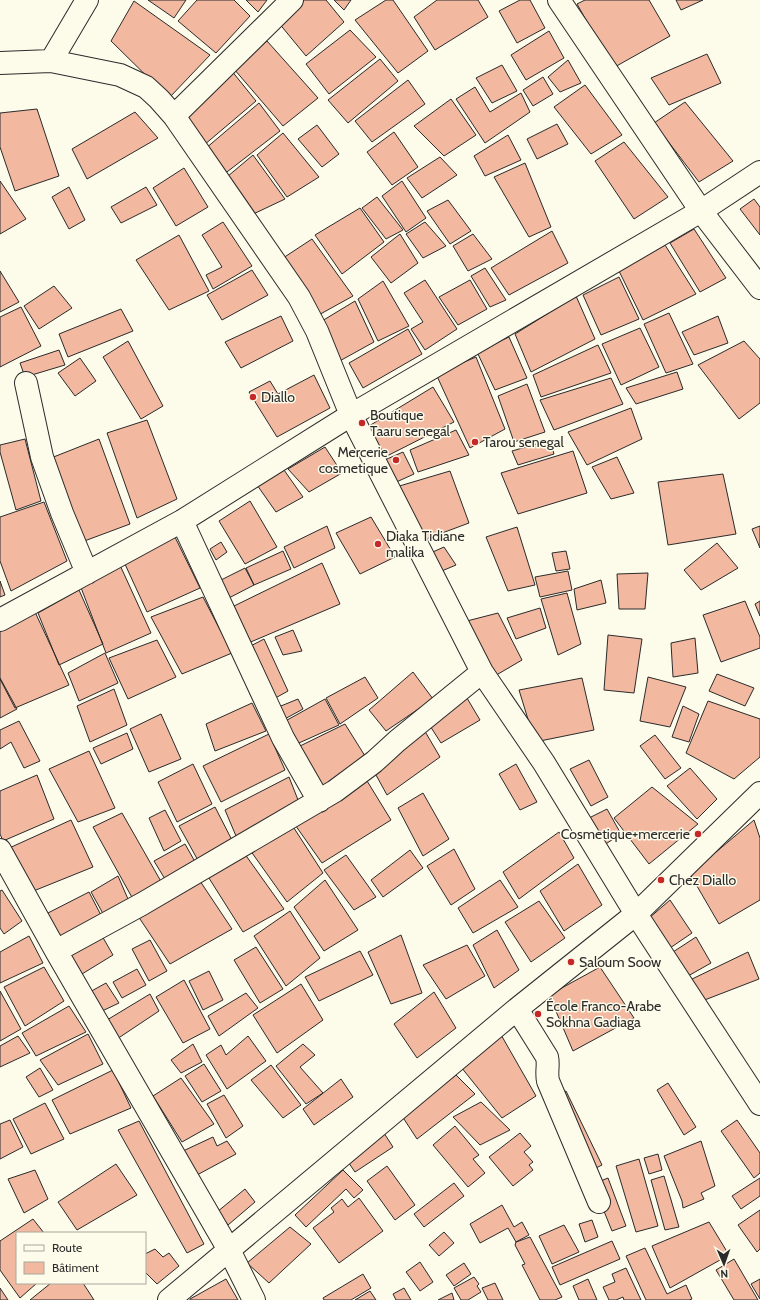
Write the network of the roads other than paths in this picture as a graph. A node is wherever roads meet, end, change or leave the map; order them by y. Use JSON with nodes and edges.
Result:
{"nodes":[{"id":1,"x":87,"y":0,"type":"edge"},
{"id":2,"x":292,"y":0,"type":"edge"},
{"id":3,"x":559,"y":0,"type":"edge"},
{"id":4,"x":51,"y":60,"type":"junction"},
{"id":5,"x":0,"y":63,"type":"edge"},
{"id":6,"x":174,"y":116,"type":"junction"},
{"id":7,"x":760,"y":172,"type":"edge"},
{"id":8,"x":701,"y":211,"type":"junction"},
{"id":9,"x":760,"y":288,"type":"edge"},
{"id":10,"x":26,"y":383,"type":"dead end"},
{"id":11,"x":351,"y":415,"type":"junction"},
{"id":12,"x":182,"y":521,"type":"junction"},
{"id":13,"x":86,"y":573,"type":"junction"},
{"id":14,"x":0,"y":620,"type":"edge"},
{"id":15,"x":482,"y":672,"type":"junction"},
{"id":16,"x":760,"y":793,"type":"edge"},
{"id":17,"x":319,"y":801,"type":"junction"},
{"id":18,"x":0,"y":850,"type":"edge"},
{"id":19,"x":636,"y":914,"type":"junction"},
{"id":20,"x":56,"y":951,"type":"junction"},
{"id":21,"x":517,"y":1009,"type":"junction"},
{"id":22,"x":760,"y":1104,"type":"edge"},
{"id":23,"x":599,"y":1202,"type":"dead end"},
{"id":24,"x":229,"y":1250,"type":"junction"},
{"id":25,"x":169,"y":1300,"type":"edge"},
{"id":26,"x":254,"y":1300,"type":"edge"}],
"edges":[{"from":1,"to":4,"type":"street"},
{"from":2,"to":6,"type":"street"},
{"from":3,"to":8,"type":"street"},
{"from":4,"to":5,"type":"street"},
{"from":4,"to":6,"type":"street"},
{"from":6,"to":11,"type":"street"},
{"from":7,"to":8,"type":"street"},
{"from":8,"to":9,"type":"street"},
{"from":8,"to":11,"type":"street"},
{"from":10,"to":13,"type":"street"},
{"from":11,"to":12,"type":"street"},
{"from":11,"to":15,"type":"street"},
{"from":12,"to":13,"type":"street"},
{"from":12,"to":17,"type":"street"},
{"from":13,"to":14,"type":"street"},
{"from":15,"to":17,"type":"street"},
{"from":15,"to":19,"type":"street"},
{"from":16,"to":19,"type":"street"},
{"from":17,"to":20,"type":"street"},
{"from":18,"to":20,"type":"street"},
{"from":19,"to":21,"type":"street"},
{"from":19,"to":22,"type":"street"},
{"from":20,"to":24,"type":"street"},
{"from":21,"to":23,"type":"street"},
{"from":21,"to":24,"type":"street"},
{"from":24,"to":25,"type":"street"},
{"from":24,"to":26,"type":"street"}]}
